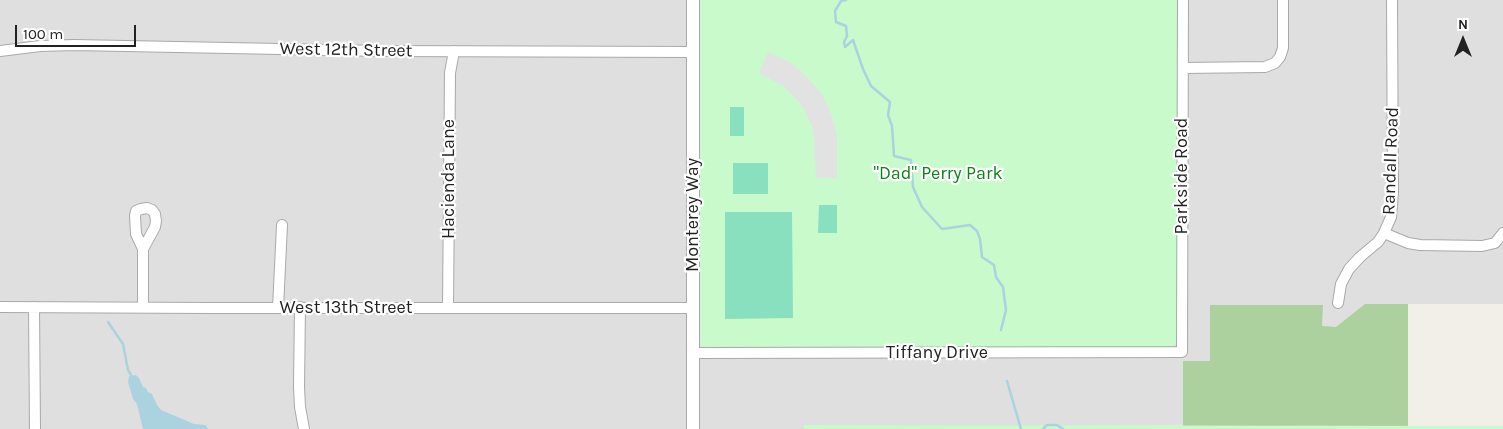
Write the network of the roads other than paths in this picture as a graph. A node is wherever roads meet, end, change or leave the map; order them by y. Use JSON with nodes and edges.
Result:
{"nodes":[{"id":1,"x":693,"y":0,"type":"edge"},
{"id":2,"x":1182,"y":0,"type":"edge"},
{"id":3,"x":1283,"y":0,"type":"edge"},
{"id":4,"x":1392,"y":0,"type":"edge"},
{"id":5,"x":0,"y":51,"type":"edge"},
{"id":6,"x":454,"y":51,"type":"junction"},
{"id":7,"x":693,"y":52,"type":"junction"},
{"id":8,"x":1183,"y":68,"type":"junction"},
{"id":9,"x":282,"y":225,"type":"dead end"},
{"id":10,"x":1384,"y":233,"type":"junction"},
{"id":11,"x":1503,"y":233,"type":"edge"},
{"id":12,"x":143,"y":249,"type":"dead end"},
{"id":13,"x":1338,"y":303,"type":"dead end"},
{"id":14,"x":0,"y":307,"type":"edge"},
{"id":15,"x":34,"y":307,"type":"junction"},
{"id":16,"x":300,"y":307,"type":"junction"},
{"id":17,"x":143,"y":308,"type":"junction"},
{"id":18,"x":278,"y":308,"type":"junction"},
{"id":19,"x":448,"y":308,"type":"junction"},
{"id":20,"x":693,"y":308,"type":"junction"},
{"id":21,"x":1182,"y":352,"type":"joint"},
{"id":22,"x":692,"y":353,"type":"junction"},
{"id":23,"x":35,"y":429,"type":"edge"},
{"id":24,"x":304,"y":429,"type":"edge"},
{"id":25,"x":692,"y":429,"type":"edge"}],
"edges":[{"from":1,"to":7,"type":"street","name":"Monterey Way"},
{"from":2,"to":8,"type":"street","name":"Parkside Road"},
{"from":3,"to":8,"type":"street"},
{"from":4,"to":10,"type":"street","name":"Randall Road"},
{"from":5,"to":6,"type":"street","name":"West 12th Street"},
{"from":6,"to":7,"type":"street","name":"West 12th Street"},
{"from":6,"to":19,"type":"street","name":"Hacienda Lane"},
{"from":7,"to":20,"type":"street","name":"Monterey Way"},
{"from":8,"to":21,"type":"street","name":"Parkside Road"},
{"from":9,"to":18,"type":"street"},
{"from":10,"to":11,"type":"street"},
{"from":10,"to":13,"type":"street","name":"Randall Road"},
{"from":12,"to":17,"type":"street"},
{"from":14,"to":15,"type":"street","name":"West 13th Street"},
{"from":15,"to":17,"type":"street","name":"West 13th Street"},
{"from":15,"to":23,"type":"street"},
{"from":16,"to":18,"type":"street","name":"West 13th Street"},
{"from":16,"to":19,"type":"street","name":"West 13th Street"},
{"from":16,"to":24,"type":"street"},
{"from":17,"to":18,"type":"street","name":"West 13th Street"},
{"from":19,"to":20,"type":"street","name":"West 13th Street"},
{"from":20,"to":22,"type":"street","name":"Monterey Way"},
{"from":21,"to":22,"type":"street","name":"Tiffany Drive"},
{"from":22,"to":25,"type":"street","name":"Monterey Way"}]}
